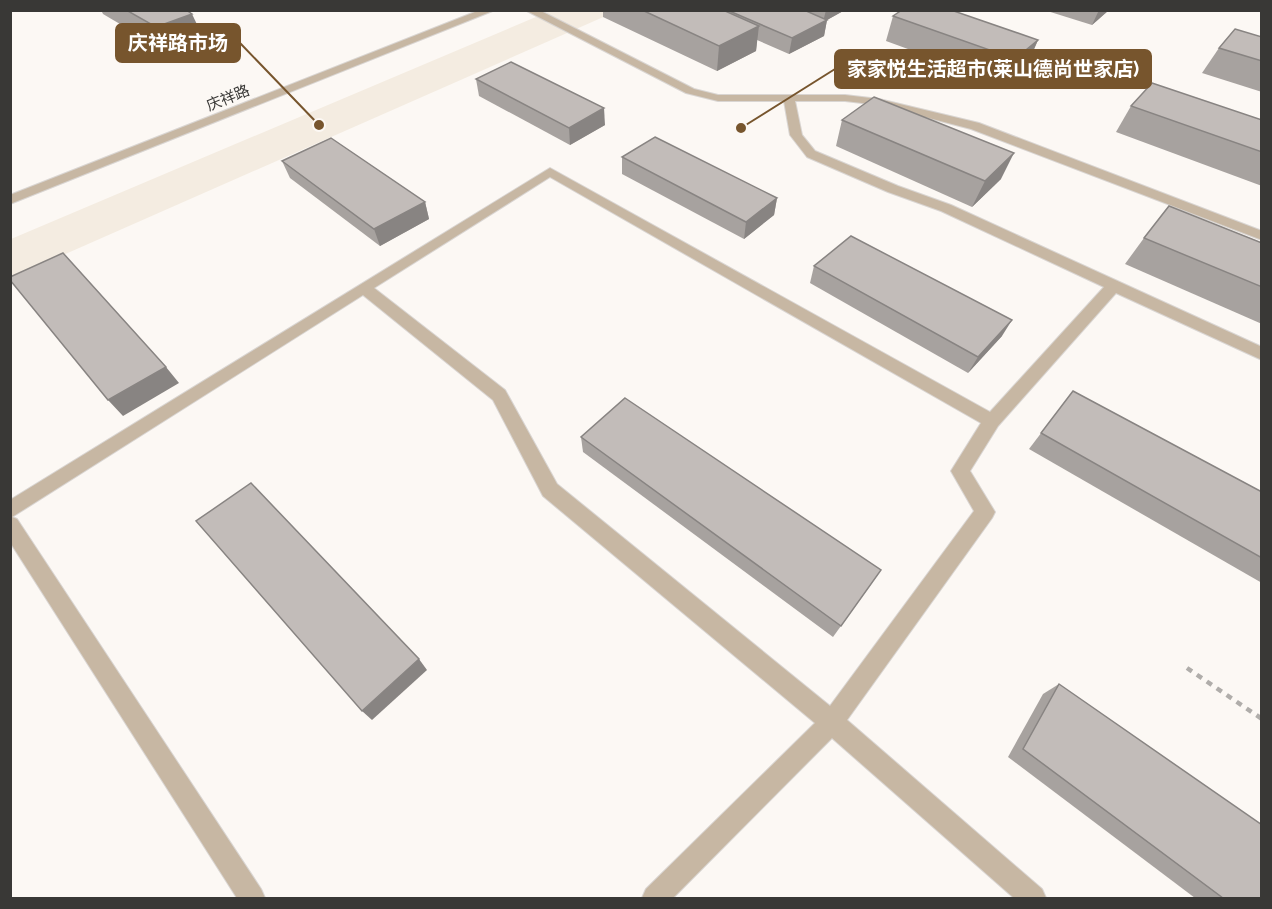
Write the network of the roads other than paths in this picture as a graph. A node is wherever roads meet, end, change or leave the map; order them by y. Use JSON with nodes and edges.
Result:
{"nodes":[{"id":1,"x":490,"y":10,"type":"edge"},
{"id":2,"x":530,"y":10,"type":"edge"},
{"id":3,"x":789,"y":97,"type":"junction"},
{"id":4,"x":10,"y":200,"type":"edge"},
{"id":5,"x":1262,"y":236,"type":"edge"},
{"id":6,"x":1114,"y":286,"type":"junction"},
{"id":7,"x":364,"y":288,"type":"junction"},
{"id":8,"x":1262,"y":354,"type":"edge"},
{"id":9,"x":992,"y":421,"type":"junction"},
{"id":10,"x":10,"y":510,"type":"edge"},
{"id":11,"x":10,"y":525,"type":"edge"},
{"id":12,"x":832,"y":722,"type":"junction"},
{"id":13,"x":252,"y":898,"type":"edge"},
{"id":14,"x":655,"y":898,"type":"edge"},
{"id":15,"x":1033,"y":898,"type":"edge"}],
"edges":[{"from":1,"to":4,"type":"street","name":"庆祥路"},
{"from":2,"to":3,"type":"street"},
{"from":3,"to":5,"type":"street"},
{"from":3,"to":6,"type":"street"},
{"from":6,"to":8,"type":"street"},
{"from":6,"to":9,"type":"street"},
{"from":7,"to":9,"type":"street"},
{"from":7,"to":10,"type":"street"},
{"from":7,"to":12,"type":"street"},
{"from":9,"to":12,"type":"street"},
{"from":11,"to":13,"type":"street"},
{"from":12,"to":14,"type":"street"},
{"from":12,"to":15,"type":"street"}]}
